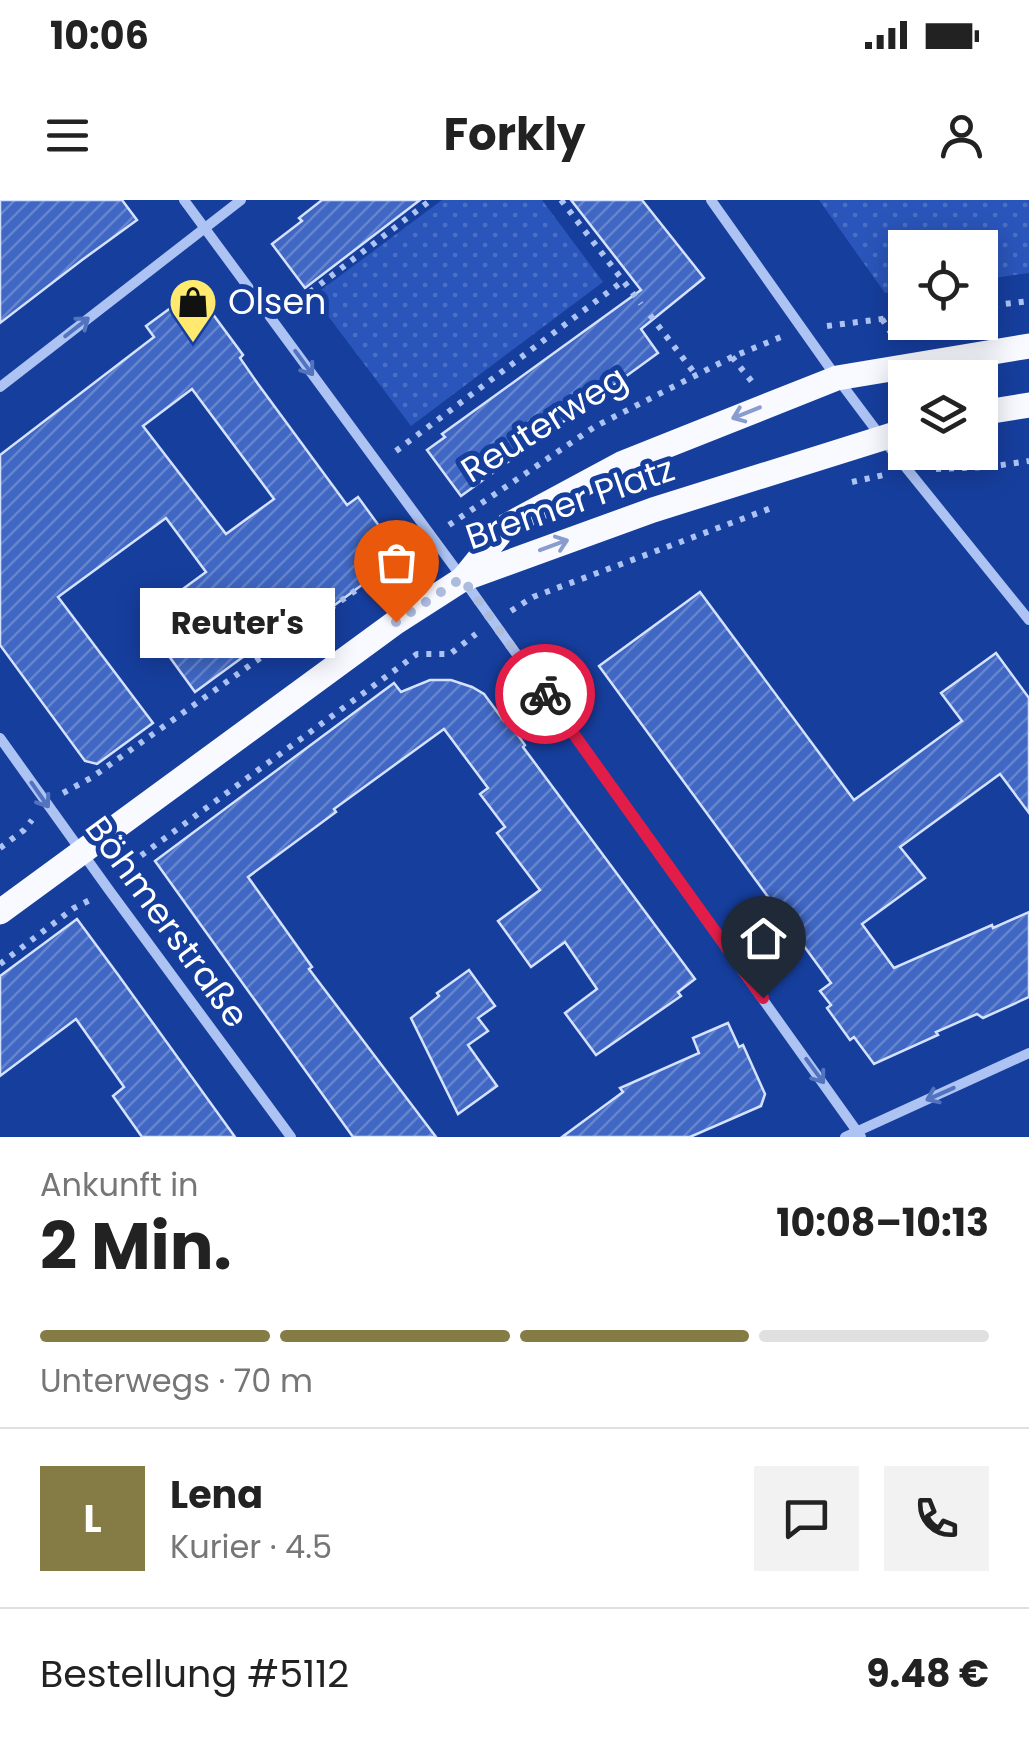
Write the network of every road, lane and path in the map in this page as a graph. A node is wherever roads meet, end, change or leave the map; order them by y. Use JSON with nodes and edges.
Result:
{"nodes":[{"id":1,"x":184,"y":200,"type":"edge"},
{"id":2,"x":241,"y":200,"type":"edge"},
{"id":3,"x":431,"y":200,"type":"edge"},
{"id":4,"x":561,"y":200,"type":"edge"},
{"id":5,"x":711,"y":200,"type":"edge"},
{"id":6,"x":205,"y":228,"type":"junction"},
{"id":7,"x":623,"y":281,"type":"junction"},
{"id":8,"x":1029,"y":301,"type":"edge"},
{"id":9,"x":640,"y":304,"type":"dead end"},
{"id":10,"x":998,"y":305,"type":"edge"},
{"id":11,"x":650,"y":316,"type":"dead end"},
{"id":12,"x":888,"y":318,"type":"edge"},
{"id":13,"x":272,"y":320,"type":"junction"},
{"id":14,"x":801,"y":329,"type":"junction"},
{"id":15,"x":1029,"y":346,"type":"edge"},
{"id":16,"x":696,"y":375,"type":"junction"},
{"id":17,"x":836,"y":378,"type":"junction"},
{"id":18,"x":0,"y":387,"type":"edge"},
{"id":19,"x":1029,"y":405,"type":"edge"},
{"id":20,"x":998,"y":409,"type":"edge"},
{"id":21,"x":888,"y":429,"type":"edge"},
{"id":22,"x":888,"y":436,"type":"edge"},
{"id":23,"x":1029,"y":461,"type":"edge"},
{"id":24,"x":378,"y":464,"type":"junction"},
{"id":25,"x":998,"y":465,"type":"edge"},
{"id":26,"x":909,"y":470,"type":"joint"},
{"id":27,"x":844,"y":484,"type":"dead end"},
{"id":28,"x":790,"y":500,"type":"dead end"},
{"id":29,"x":431,"y":537,"type":"junction"},
{"id":30,"x":462,"y":578,"type":"junction"},
{"id":31,"x":1029,"y":620,"type":"edge"},
{"id":32,"x":493,"y":622,"type":"junction"},
{"id":33,"x":0,"y":738,"type":"edge"},
{"id":34,"x":45,"y":802,"type":"junction"},
{"id":35,"x":0,"y":848,"type":"edge"},
{"id":36,"x":82,"y":852,"type":"junction"},
{"id":37,"x":109,"y":890,"type":"junction"},
{"id":38,"x":0,"y":912,"type":"edge"},
{"id":39,"x":0,"y":964,"type":"edge"},
{"id":40,"x":1029,"y":1053,"type":"edge"},
{"id":41,"x":859,"y":1134,"type":"edge"},
{"id":42,"x":291,"y":1137,"type":"edge"},
{"id":43,"x":845,"y":1137,"type":"edge"}],
"edges":[{"from":1,"to":6,"type":"street"},
{"from":2,"to":6,"type":"street"},
{"from":3,"to":13,"type":"path"},
{"from":4,"to":7,"type":"path"},
{"from":5,"to":14,"type":"street"},
{"from":6,"to":13,"type":"street"},
{"from":18,"to":6,"type":"street","one_way":true},
{"from":7,"to":9,"type":"path"},
{"from":7,"to":24,"type":"path"},
{"from":8,"to":10,"type":"path"},
{"from":11,"to":16,"type":"path"},
{"from":12,"to":14,"type":"path","name":"Reuterweg"},
{"from":13,"to":24,"type":"street","one_way":true},
{"from":14,"to":16,"type":"path","name":"Reuterweg"},
{"from":14,"to":17,"type":"street"},
{"from":15,"to":17,"type":"main road","name":"Bremer Platz"},
{"from":16,"to":29,"type":"path","name":"Reuterweg"},
{"from":17,"to":21,"type":"street"},
{"from":17,"to":30,"type":"main road","name":"Bremer Platz","one_way":true},
{"from":19,"to":20,"type":"main road"},
{"from":30,"to":22,"type":"main road","name":"Bremer Platz","one_way":true},
{"from":23,"to":25,"type":"path"},
{"from":24,"to":29,"type":"street"},
{"from":26,"to":27,"type":"path"},
{"from":26,"to":31,"type":"street"},
{"from":28,"to":32,"type":"path"},
{"from":29,"to":30,"type":"street"},
{"from":29,"to":34,"type":"path","name":"Reuterweg"},
{"from":30,"to":32,"type":"street"},
{"from":30,"to":36,"type":"main road"},
{"from":32,"to":37,"type":"path"},
{"from":32,"to":41,"type":"street","one_way":true},
{"from":33,"to":34,"type":"street","name":"Böhmerstraße","one_way":true},
{"from":34,"to":35,"type":"path","name":"Reuterweg"},
{"from":34,"to":36,"type":"street","name":"Böhmerstraße"},
{"from":36,"to":37,"type":"street","name":"Böhmerstraße"},
{"from":36,"to":38,"type":"main road"},
{"from":37,"to":39,"type":"path"},
{"from":37,"to":42,"type":"street","name":"Böhmerstraße"},
{"from":40,"to":41,"type":"street","one_way":true},
{"from":41,"to":43,"type":"street"}]}
